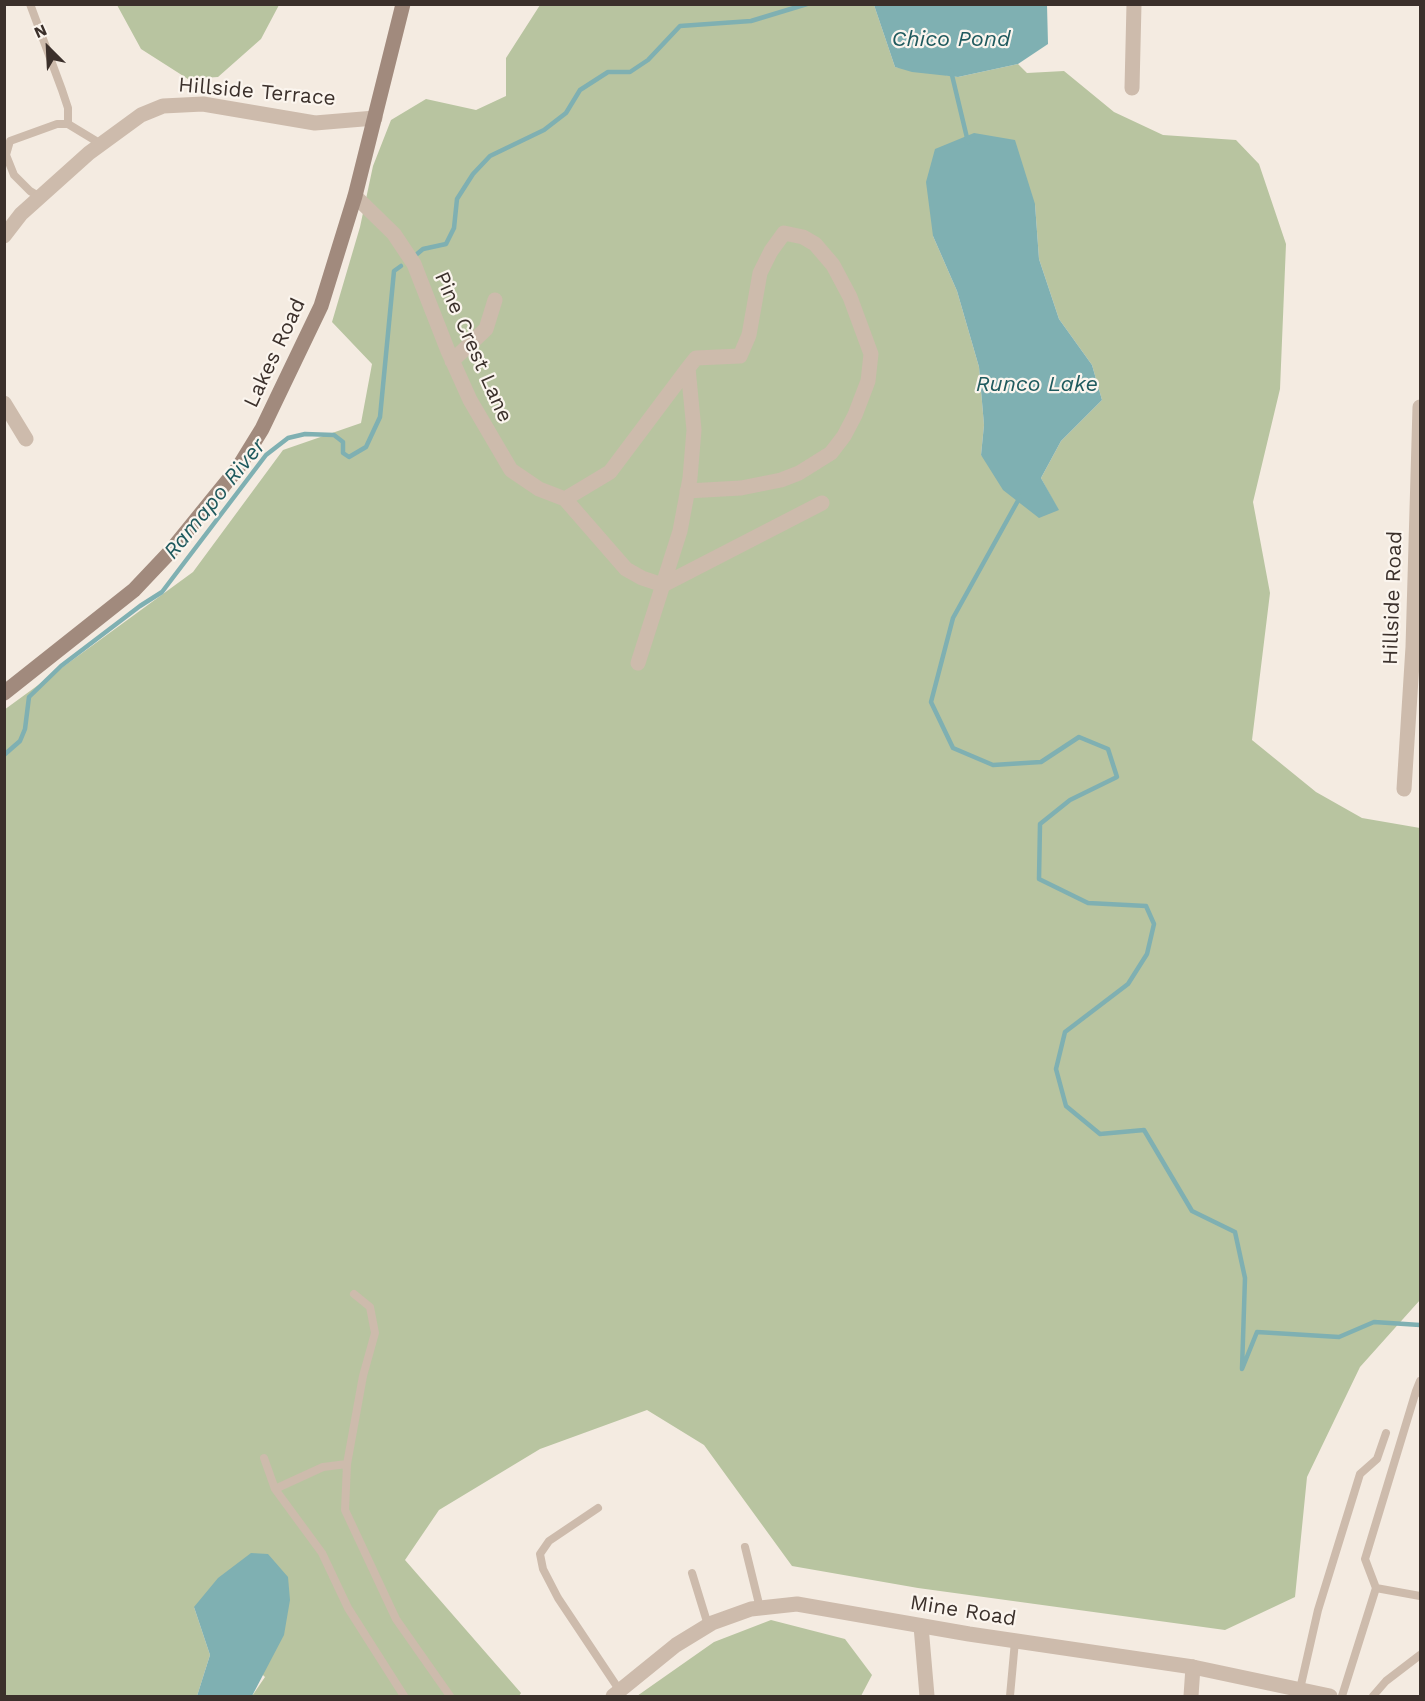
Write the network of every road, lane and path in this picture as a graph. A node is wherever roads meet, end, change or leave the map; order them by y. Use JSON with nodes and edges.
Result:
{"nodes":[{"id":1,"x":30,"y":4,"type":"edge"},
{"id":2,"x":403,"y":4,"type":"edge"},
{"id":3,"x":1134,"y":4,"type":"edge"},
{"id":4,"x":1132,"y":88,"type":"dead end"},
{"id":5,"x":375,"y":118,"type":"junction"},
{"id":6,"x":68,"y":124,"type":"junction"},
{"id":7,"x":101,"y":144,"type":"junction"},
{"id":8,"x":355,"y":196,"type":"junction"},
{"id":9,"x":40,"y":197,"type":"junction"},
{"id":10,"x":4,"y":236,"type":"edge"},
{"id":11,"x":495,"y":300,"type":"dead end"},
{"id":12,"x":452,"y":361,"type":"junction"},
{"id":13,"x":688,"y":368,"type":"junction"},
{"id":14,"x":4,"y":403,"type":"edge"},
{"id":15,"x":1420,"y":407,"type":"edge"},
{"id":16,"x":26,"y":439,"type":"dead end"},
{"id":17,"x":687,"y":491,"type":"junction"},
{"id":18,"x":565,"y":499,"type":"junction"},
{"id":19,"x":822,"y":503,"type":"dead end"},
{"id":20,"x":663,"y":585,"type":"junction"},
{"id":21,"x":638,"y":663,"type":"dead end"},
{"id":22,"x":4,"y":693,"type":"edge"},
{"id":23,"x":1404,"y":789,"type":"dead end"},
{"id":24,"x":354,"y":1294,"type":"dead end"},
{"id":25,"x":1420,"y":1382,"type":"edge"},
{"id":26,"x":1418,"y":1392,"type":"edge"},
{"id":27,"x":1386,"y":1433,"type":"dead end"},
{"id":28,"x":264,"y":1458,"type":"dead end"},
{"id":29,"x":347,"y":1464,"type":"junction"},
{"id":30,"x":275,"y":1489,"type":"junction"},
{"id":31,"x":598,"y":1508,"type":"dead end"},
{"id":32,"x":745,"y":1547,"type":"dead end"},
{"id":33,"x":692,"y":1573,"type":"dead end"},
{"id":34,"x":1376,"y":1588,"type":"junction"},
{"id":35,"x":1420,"y":1596,"type":"edge"},
{"id":36,"x":760,"y":1608,"type":"junction"},
{"id":37,"x":708,"y":1625,"type":"junction"},
{"id":38,"x":921,"y":1626,"type":"junction"},
{"id":39,"x":1015,"y":1641,"type":"junction"},
{"id":40,"x":1420,"y":1655,"type":"edge"},
{"id":41,"x":1192,"y":1667,"type":"junction"},
{"id":42,"x":1300,"y":1689,"type":"junction"},
{"id":43,"x":617,"y":1694,"type":"edge"},
{"id":44,"x":404,"y":1696,"type":"edge"},
{"id":45,"x":450,"y":1696,"type":"edge"},
{"id":46,"x":927,"y":1696,"type":"edge"},
{"id":47,"x":1010,"y":1696,"type":"edge"},
{"id":48,"x":1191,"y":1696,"type":"edge"},
{"id":49,"x":1330,"y":1696,"type":"edge"},
{"id":50,"x":1342,"y":1696,"type":"edge"},
{"id":51,"x":1373,"y":1696,"type":"edge"}],
"edges":[{"from":1,"to":6,"type":"lane"},
{"from":2,"to":5,"type":"main road","name":"Lakes Road"},
{"from":3,"to":4,"type":"street"},
{"from":5,"to":7,"type":"street","name":"Hillside Terrace"},
{"from":5,"to":8,"type":"main road","name":"Lakes Road"},
{"from":6,"to":7,"type":"lane"},
{"from":6,"to":9,"type":"lane"},
{"from":7,"to":9,"type":"street","name":"Hillside Terrace"},
{"from":8,"to":12,"type":"street","name":"Pine Crest Lane"},
{"from":8,"to":22,"type":"main road","name":"Lakes Road"},
{"from":9,"to":10,"type":"street","name":"Hillside Terrace"},
{"from":11,"to":12,"type":"street"},
{"from":12,"to":18,"type":"street","name":"Pine Crest Lane"},
{"from":13,"to":17,"type":"street"},
{"from":13,"to":17,"type":"street"},
{"from":13,"to":18,"type":"street"},
{"from":14,"to":16,"type":"street"},
{"from":15,"to":23,"type":"street","name":"Hillside Road"},
{"from":17,"to":20,"type":"street"},
{"from":18,"to":20,"type":"street"},
{"from":19,"to":20,"type":"street"},
{"from":20,"to":21,"type":"street"},
{"from":24,"to":29,"type":"lane"},
{"from":25,"to":26,"type":"lane"},
{"from":26,"to":34,"type":"lane"},
{"from":27,"to":42,"type":"lane"},
{"from":28,"to":30,"type":"lane"},
{"from":29,"to":30,"type":"lane"},
{"from":29,"to":45,"type":"lane"},
{"from":30,"to":44,"type":"lane"},
{"from":31,"to":43,"type":"lane"},
{"from":32,"to":36,"type":"lane"},
{"from":33,"to":37,"type":"lane"},
{"from":34,"to":35,"type":"lane"},
{"from":34,"to":50,"type":"lane"},
{"from":36,"to":37,"type":"street","name":"Mine Road"},
{"from":36,"to":38,"type":"street","name":"Mine Road"},
{"from":37,"to":43,"type":"street","name":"Mine Road"},
{"from":38,"to":39,"type":"street","name":"Mine Road"},
{"from":38,"to":46,"type":"street"},
{"from":39,"to":41,"type":"street","name":"Mine Road"},
{"from":39,"to":47,"type":"lane"},
{"from":40,"to":51,"type":"lane"},
{"from":41,"to":42,"type":"street","name":"Mine Road"},
{"from":41,"to":48,"type":"street"},
{"from":42,"to":49,"type":"street","name":"Mine Road"}]}
